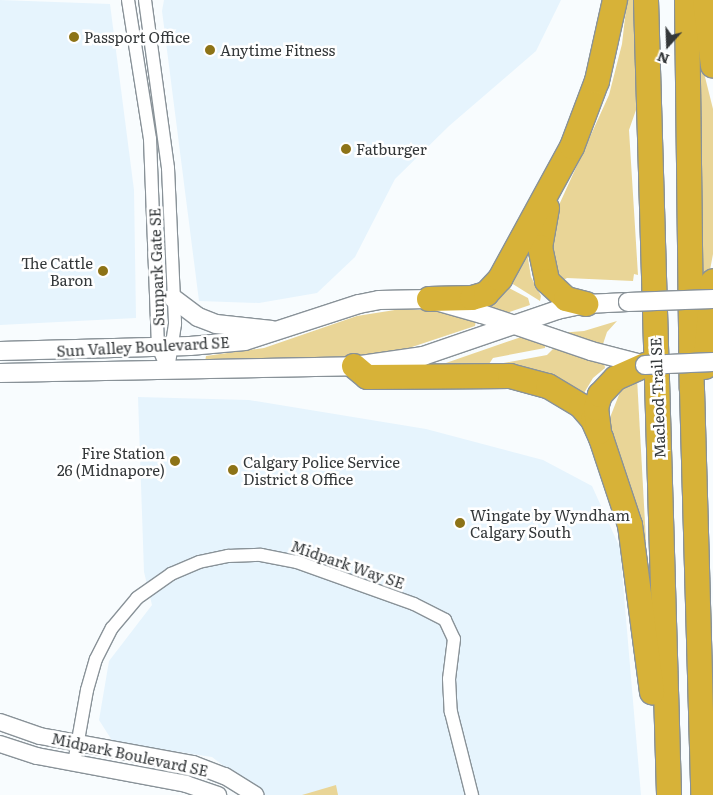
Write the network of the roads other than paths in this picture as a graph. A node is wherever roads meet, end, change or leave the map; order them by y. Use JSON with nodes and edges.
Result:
{"nodes":[{"id":1,"x":128,"y":0,"type":"edge"},
{"id":2,"x":145,"y":0,"type":"edge"},
{"id":3,"x":615,"y":0,"type":"edge"},
{"id":4,"x":646,"y":0,"type":"edge"},
{"id":5,"x":687,"y":0,"type":"edge"},
{"id":6,"x":705,"y":0,"type":"edge"},
{"id":7,"x":713,"y":66,"type":"edge"},
{"id":8,"x":556,"y":178,"type":"junction"},
{"id":9,"x":713,"y":281,"type":"edge"},
{"id":10,"x":174,"y":299,"type":"junction"},
{"id":11,"x":429,"y":299,"type":"junction"},
{"id":12,"x":713,"y":299,"type":"edge"},
{"id":13,"x":586,"y":304,"type":"junction"},
{"id":14,"x":516,"y":326,"type":"junction"},
{"id":15,"x":283,"y":331,"type":"junction"},
{"id":16,"x":166,"y":346,"type":"junction"},
{"id":17,"x":0,"y":351,"type":"edge"},
{"id":18,"x":713,"y":362,"type":"edge"},
{"id":19,"x":645,"y":365,"type":"junction"},
{"id":20,"x":354,"y":366,"type":"junction"},
{"id":21,"x":168,"y":370,"type":"junction"},
{"id":22,"x":0,"y":373,"type":"edge"},
{"id":23,"x":601,"y":438,"type":"junction"},
{"id":24,"x":696,"y":528,"type":"junction"},
{"id":25,"x":0,"y":722,"type":"edge"},
{"id":26,"x":77,"y":743,"type":"junction"},
{"id":27,"x":0,"y":744,"type":"edge"},
{"id":28,"x":74,"y":763,"type":"junction"},
{"id":29,"x":218,"y":795,"type":"edge"},
{"id":30,"x":256,"y":795,"type":"edge"},
{"id":31,"x":472,"y":795,"type":"edge"},
{"id":32,"x":664,"y":795,"type":"edge"},
{"id":33,"x":669,"y":795,"type":"edge"},
{"id":34,"x":703,"y":795,"type":"edge"}],
"edges":[{"from":1,"to":16,"type":"street","name":"Sunpark Gate SE"},
{"from":2,"to":10,"type":"street","name":"Sunpark Gate SE"},
{"from":3,"to":8,"type":"highway"},
{"from":4,"to":33,"type":"highway","name":"Macleod Trail SE"},
{"from":5,"to":24,"type":"highway"},
{"from":6,"to":7,"type":"highway"},
{"from":8,"to":11,"type":"highway"},
{"from":8,"to":13,"type":"highway"},
{"from":9,"to":24,"type":"highway"},
{"from":10,"to":15,"type":"main road"},
{"from":10,"to":16,"type":"street","name":"Sunpark Gate SE"},
{"from":11,"to":14,"type":"main road","name":"Sun Valley Boulevard SE"},
{"from":11,"to":15,"type":"main road","name":"Sun Valley Boulevard SE"},
{"from":12,"to":13,"type":"main road","name":"Sun Valley Boulevard SE","bridge":true},
{"from":13,"to":14,"type":"main road","name":"Sun Valley Boulevard SE"},
{"from":14,"to":19,"type":"main road","name":"Sun Valley Boulevard SE"},
{"from":14,"to":20,"type":"main road","name":"Sun Valley Boulevard SE"},
{"from":15,"to":16,"type":"main road","name":"Sun Valley Boulevard SE"},
{"from":16,"to":17,"type":"main road","name":"Sun Valley Boulevard SE"},
{"from":16,"to":21,"type":"street","name":"Sunpark Gate SE"},
{"from":18,"to":19,"type":"main road","name":"Sun Valley Boulevard SE","bridge":true},
{"from":19,"to":23,"type":"highway"},
{"from":20,"to":21,"type":"main road","name":"Sun Valley Boulevard SE"},
{"from":20,"to":23,"type":"highway"},
{"from":21,"to":22,"type":"main road","name":"Sun Valley Boulevard SE"},
{"from":23,"to":32,"type":"highway"},
{"from":24,"to":34,"type":"highway"},
{"from":25,"to":26,"type":"street","name":"Midpark Boulevard SE"},
{"from":26,"to":28,"type":"street","name":"Midpark Way SE"},
{"from":26,"to":30,"type":"street","name":"Midpark Boulevard SE"},
{"from":26,"to":31,"type":"street","name":"Midpark Way SE"},
{"from":27,"to":28,"type":"street","name":"Midpark Boulevard SE"},
{"from":28,"to":29,"type":"street","name":"Midpark Boulevard SE"}]}
